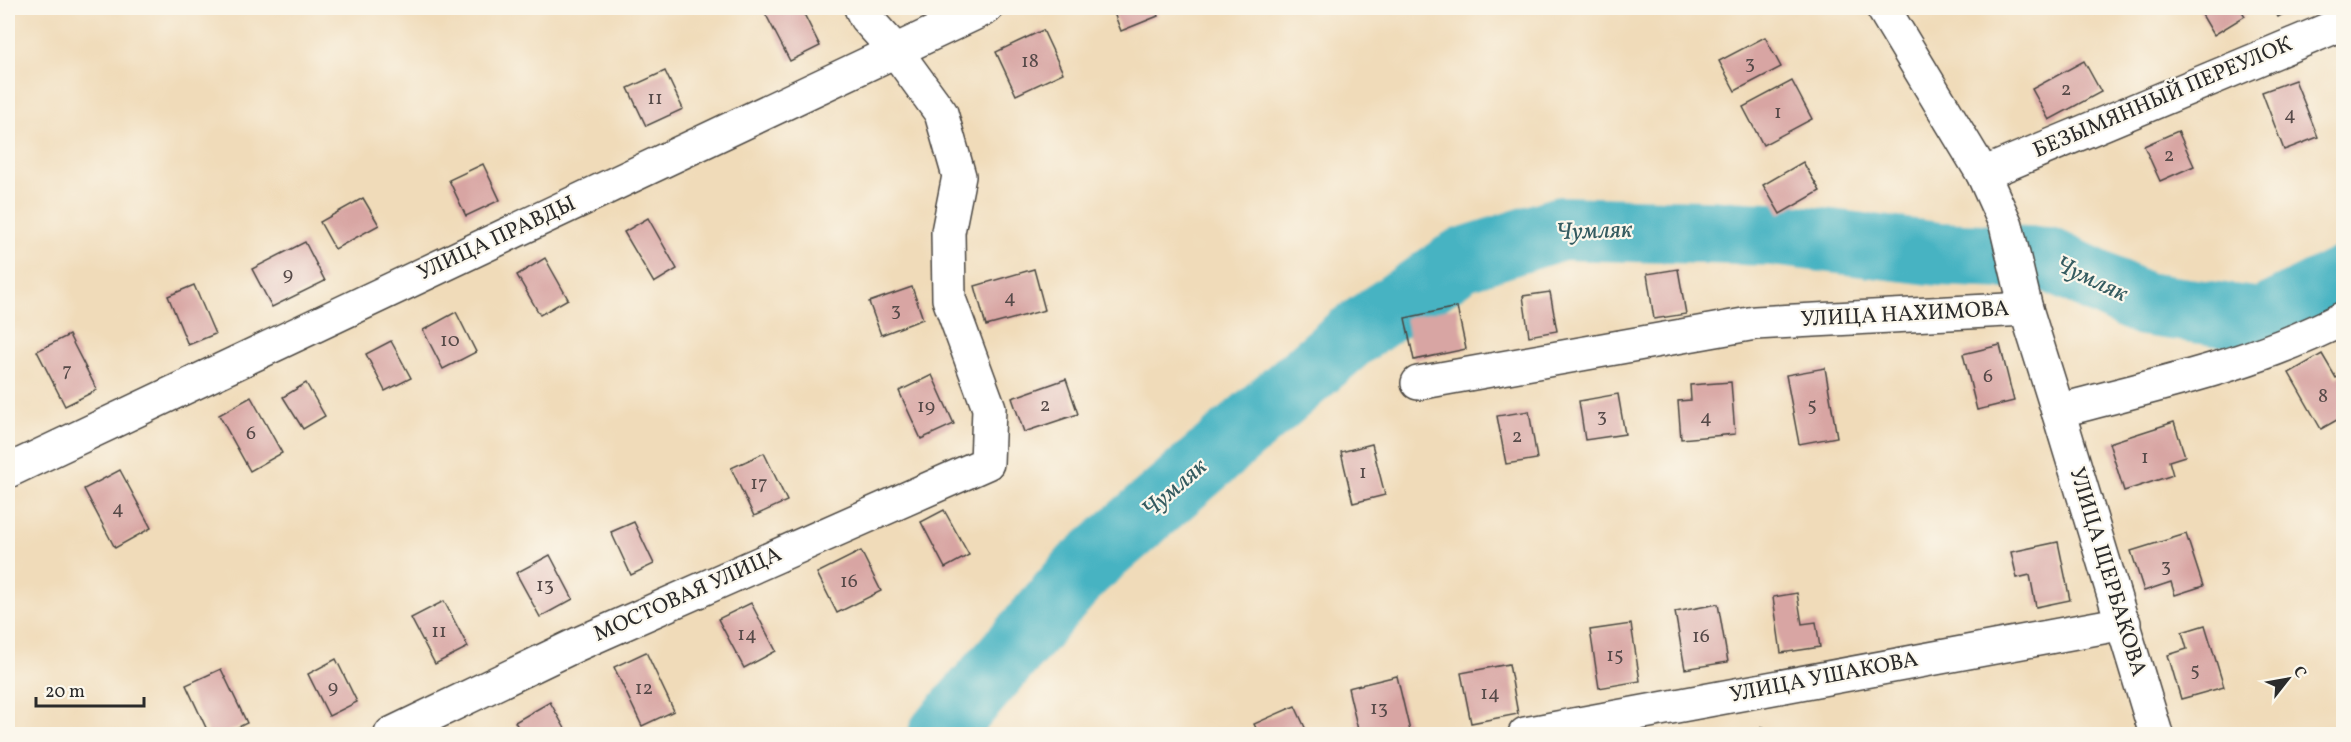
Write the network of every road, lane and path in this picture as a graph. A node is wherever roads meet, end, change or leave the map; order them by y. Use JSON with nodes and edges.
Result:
{"nodes":[{"id":1,"x":861,"y":8,"type":"edge"},
{"id":2,"x":986,"y":8,"type":"edge"},
{"id":3,"x":1883,"y":8,"type":"edge"},
{"id":4,"x":2343,"y":23,"type":"edge"},
{"id":5,"x":895,"y":50,"type":"junction"},
{"id":6,"x":1983,"y":174,"type":"junction"},
{"id":7,"x":2026,"y":309,"type":"junction"},
{"id":8,"x":2343,"y":318,"type":"edge"},
{"id":9,"x":1418,"y":383,"type":"dead end"},
{"id":10,"x":2058,"y":411,"type":"junction"},
{"id":11,"x":8,"y":471,"type":"edge"},
{"id":12,"x":2124,"y":623,"type":"junction"},
{"id":13,"x":392,"y":735,"type":"edge"},
{"id":14,"x":1526,"y":735,"type":"edge"},
{"id":15,"x":2156,"y":735,"type":"edge"}],
"edges":[{"from":1,"to":5,"type":"street"},
{"from":2,"to":5,"type":"street","name":"УЛИЦА ПРАВДЫ"},
{"from":3,"to":6,"type":"street"},
{"from":4,"to":6,"type":"street","name":"БЕЗЫМЯННЫЙ ПЕРЕУЛОК"},
{"from":5,"to":11,"type":"street","name":"УЛИЦА ПРАВДЫ"},
{"from":5,"to":13,"type":"street","name":"МОСТОВАЯ УЛИЦА"},
{"from":6,"to":7,"type":"street"},
{"from":7,"to":9,"type":"street","name":"УЛИЦА НАХИМОВА"},
{"from":7,"to":10,"type":"street","name":"УЛИЦА НАХИМОВА"},
{"from":8,"to":10,"type":"street"},
{"from":10,"to":12,"type":"street","name":"УЛИЦА ЩЕРБАКОВА"},
{"from":12,"to":14,"type":"street","name":"УЛИЦА УШАКОВА"},
{"from":12,"to":15,"type":"street","name":"УЛИЦА ЩЕРБАКОВА"}]}
